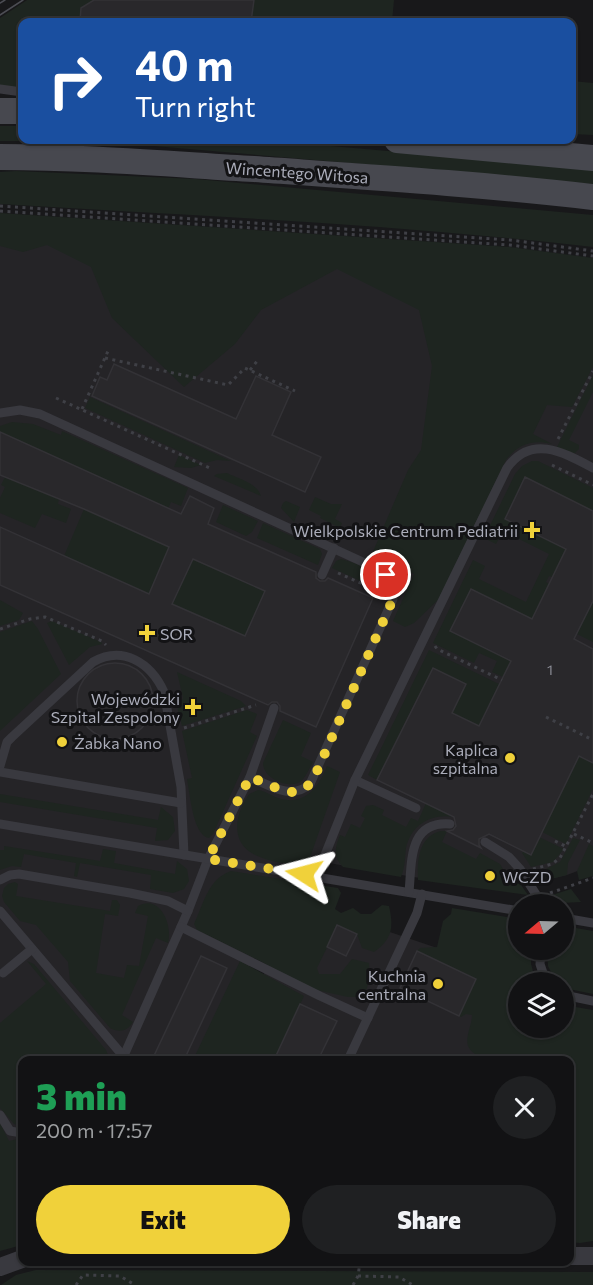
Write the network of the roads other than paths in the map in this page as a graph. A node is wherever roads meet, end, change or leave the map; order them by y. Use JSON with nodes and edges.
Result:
{"nodes":[{"id":1,"x":0,"y":90,"type":"edge"},
{"id":2,"x":18,"y":92,"type":"edge"},
{"id":3,"x":0,"y":111,"type":"edge"},
{"id":4,"x":18,"y":111,"type":"edge"},
{"id":5,"x":576,"y":142,"type":"edge"},
{"id":6,"x":593,"y":142,"type":"edge"},
{"id":7,"x":441,"y":144,"type":"edge"},
{"id":8,"x":552,"y":144,"type":"edge"},
{"id":9,"x":519,"y":151,"type":"junction"},
{"id":10,"x":0,"y":157,"type":"edge"},
{"id":11,"x":593,"y":158,"type":"edge"},
{"id":12,"x":593,"y":197,"type":"edge"},
{"id":13,"x":0,"y":413,"type":"edge"},
{"id":14,"x":593,"y":468,"type":"edge"},
{"id":15,"x":334,"y":548,"type":"junction"},
{"id":16,"x":323,"y":571,"type":"road end"},
{"id":17,"x":274,"y":708,"type":"dead end"},
{"id":18,"x":0,"y":766,"type":"edge"},
{"id":19,"x":0,"y":772,"type":"edge"},
{"id":20,"x":250,"y":777,"type":"junction"},
{"id":21,"x":354,"y":780,"type":"junction"},
{"id":22,"x":181,"y":803,"type":"junction"},
{"id":23,"x":416,"y":808,"type":"dead end"},
{"id":24,"x":0,"y":824,"type":"edge"},
{"id":25,"x":450,"y":824,"type":"dead end"},
{"id":26,"x":485,"y":842,"type":"dead end"},
{"id":27,"x":184,"y":855,"type":"junction"},
{"id":28,"x":208,"y":859,"type":"junction"},
{"id":29,"x":316,"y":875,"type":"junction"},
{"id":30,"x":0,"y":880,"type":"edge"},
{"id":31,"x":409,"y":892,"type":"junction"},
{"id":32,"x":422,"y":894,"type":"junction"},
{"id":33,"x":536,"y":894,"type":"edge"},
{"id":34,"x":508,"y":909,"type":"edge"},
{"id":35,"x":0,"y":910,"type":"edge"},
{"id":36,"x":188,"y":911,"type":"junction"},
{"id":37,"x":574,"y":920,"type":"edge"},
{"id":38,"x":593,"y":923,"type":"edge"},
{"id":39,"x":181,"y":927,"type":"junction"},
{"id":40,"x":32,"y":949,"type":"junction"},
{"id":41,"x":3,"y":973,"type":"dead end"},
{"id":42,"x":574,"y":997,"type":"edge"},
{"id":43,"x":593,"y":1001,"type":"edge"},
{"id":44,"x":368,"y":1018,"type":"junction"},
{"id":45,"x":121,"y":1056,"type":"edge"},
{"id":46,"x":124,"y":1056,"type":"edge"},
{"id":47,"x":350,"y":1056,"type":"edge"},
{"id":48,"x":0,"y":1115,"type":"edge"},
{"id":49,"x":18,"y":1132,"type":"edge"},
{"id":50,"x":574,"y":1256,"type":"edge"},
{"id":51,"x":593,"y":1256,"type":"edge"},
{"id":52,"x":18,"y":1260,"type":"edge"},
{"id":53,"x":0,"y":1267,"type":"edge"}],
"edges":[{"from":1,"to":2,"type":"lane"},
{"from":3,"to":4,"type":"main road"},
{"from":5,"to":6,"type":"main road"},
{"from":7,"to":9,"type":"main road"},
{"from":8,"to":9,"type":"main road"},
{"from":9,"to":11,"type":"main road"},
{"from":10,"to":12,"type":"main road","name":"Wincentego Witosa"},
{"from":13,"to":15,"type":"lane"},
{"from":14,"to":21,"type":"lane"},
{"from":15,"to":16,"type":"lane"},
{"from":15,"to":20,"type":"lane"},
{"from":17,"to":20,"type":"lane"},
{"from":18,"to":22,"type":"lane"},
{"from":19,"to":22,"type":"lane"},
{"from":20,"to":28,"type":"lane"},
{"from":21,"to":23,"type":"lane"},
{"from":21,"to":29,"type":"lane"},
{"from":22,"to":27,"type":"lane"},
{"from":24,"to":27,"type":"lane"},
{"from":25,"to":31,"type":"lane"},
{"from":26,"to":33,"type":"lane"},
{"from":27,"to":28,"type":"lane"},
{"from":28,"to":29,"type":"lane"},
{"from":28,"to":36,"type":"lane"},
{"from":29,"to":31,"type":"lane"},
{"from":30,"to":36,"type":"lane"},
{"from":31,"to":32,"type":"lane"},
{"from":32,"to":34,"type":"lane"},
{"from":32,"to":44,"type":"lane"},
{"from":35,"to":40,"type":"lane"},
{"from":36,"to":39,"type":"lane"},
{"from":37,"to":38,"type":"lane"},
{"from":39,"to":44,"type":"lane"},
{"from":39,"to":46,"type":"lane"},
{"from":40,"to":41,"type":"lane"},
{"from":40,"to":45,"type":"lane"},
{"from":42,"to":43,"type":"lane"},
{"from":44,"to":47,"type":"lane"},
{"from":48,"to":49,"type":"lane"},
{"from":50,"to":51,"type":"street"},
{"from":52,"to":53,"type":"street"}]}
